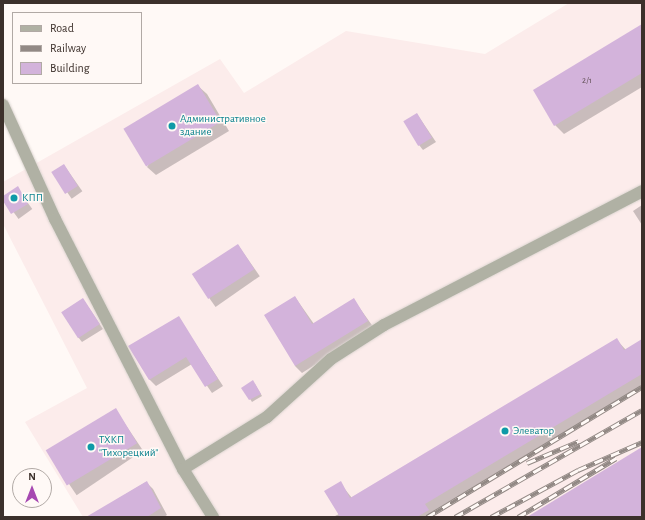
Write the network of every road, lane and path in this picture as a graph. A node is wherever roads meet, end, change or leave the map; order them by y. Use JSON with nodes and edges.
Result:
{"nodes":[{"id":1,"x":3,"y":105,"type":"edge"},
{"id":2,"x":642,"y":191,"type":"edge"},
{"id":3,"x":184,"y":469,"type":"junction"},
{"id":4,"x":213,"y":517,"type":"edge"}],
"edges":[{"from":1,"to":3,"type":"street"},
{"from":2,"to":3,"type":"street"},
{"from":3,"to":4,"type":"street"}]}
